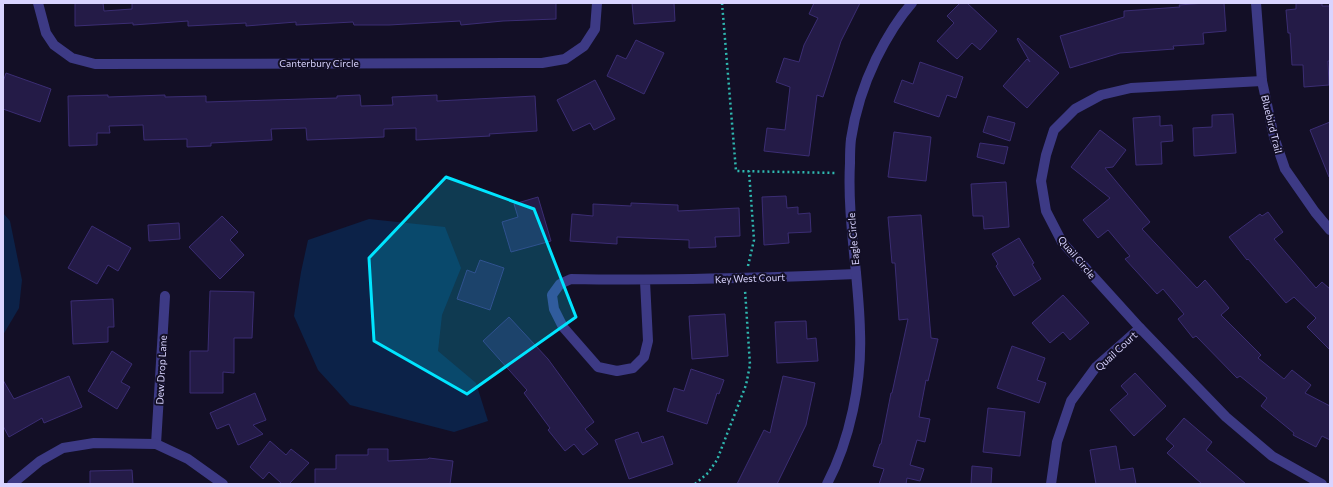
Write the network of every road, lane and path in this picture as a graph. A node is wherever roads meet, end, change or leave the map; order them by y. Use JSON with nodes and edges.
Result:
{"nodes":[{"id":1,"x":38,"y":3,"type":"edge"},
{"id":2,"x":597,"y":3,"type":"edge"},
{"id":3,"x":722,"y":3,"type":"edge"},
{"id":4,"x":912,"y":3,"type":"edge"},
{"id":5,"x":1256,"y":3,"type":"edge"},
{"id":6,"x":1262,"y":81,"type":"junction"},
{"id":7,"x":749,"y":171,"type":"junction"},
{"id":8,"x":849,"y":173,"type":"junction"},
{"id":9,"x":1330,"y":230,"type":"edge"},
{"id":10,"x":856,"y":274,"type":"junction"},
{"id":11,"x":744,"y":279,"type":"junction"},
{"id":12,"x":645,"y":281,"type":"junction"},
{"id":13,"x":165,"y":296,"type":"dead end"},
{"id":14,"x":1140,"y":328,"type":"junction"},
{"id":15,"x":156,"y":444,"type":"junction"},
{"id":16,"x":12,"y":484,"type":"edge"},
{"id":17,"x":223,"y":484,"type":"edge"},
{"id":18,"x":695,"y":484,"type":"edge"},
{"id":19,"x":827,"y":484,"type":"edge"},
{"id":20,"x":1050,"y":484,"type":"edge"},
{"id":21,"x":1322,"y":484,"type":"edge"}],
"edges":[{"from":1,"to":2,"type":"street","name":"Canterbury Circle"},
{"from":3,"to":7,"type":"path"},
{"from":4,"to":8,"type":"street","name":"Eagle Circle"},
{"from":5,"to":6,"type":"street","name":"Bluebird Trail"},
{"from":6,"to":9,"type":"street","name":"Bluebird Trail"},
{"from":6,"to":14,"type":"street","name":"Quail Circle"},
{"from":7,"to":8,"type":"path"},
{"from":7,"to":11,"type":"path"},
{"from":8,"to":10,"type":"street","name":"Eagle Circle"},
{"from":10,"to":11,"type":"street","name":"Key West Court"},
{"from":10,"to":19,"type":"street","name":"Eagle Circle"},
{"from":11,"to":12,"type":"street","name":"Key West Court"},
{"from":11,"to":18,"type":"path"},
{"from":12,"to":12,"type":"street","name":"Key West Court"},
{"from":13,"to":15,"type":"street","name":"Dew Drop Lane"},
{"from":14,"to":20,"type":"street","name":"Quail Court"},
{"from":14,"to":21,"type":"street","name":"Quail Circle"},
{"from":15,"to":16,"type":"street"},
{"from":15,"to":17,"type":"street"}]}
